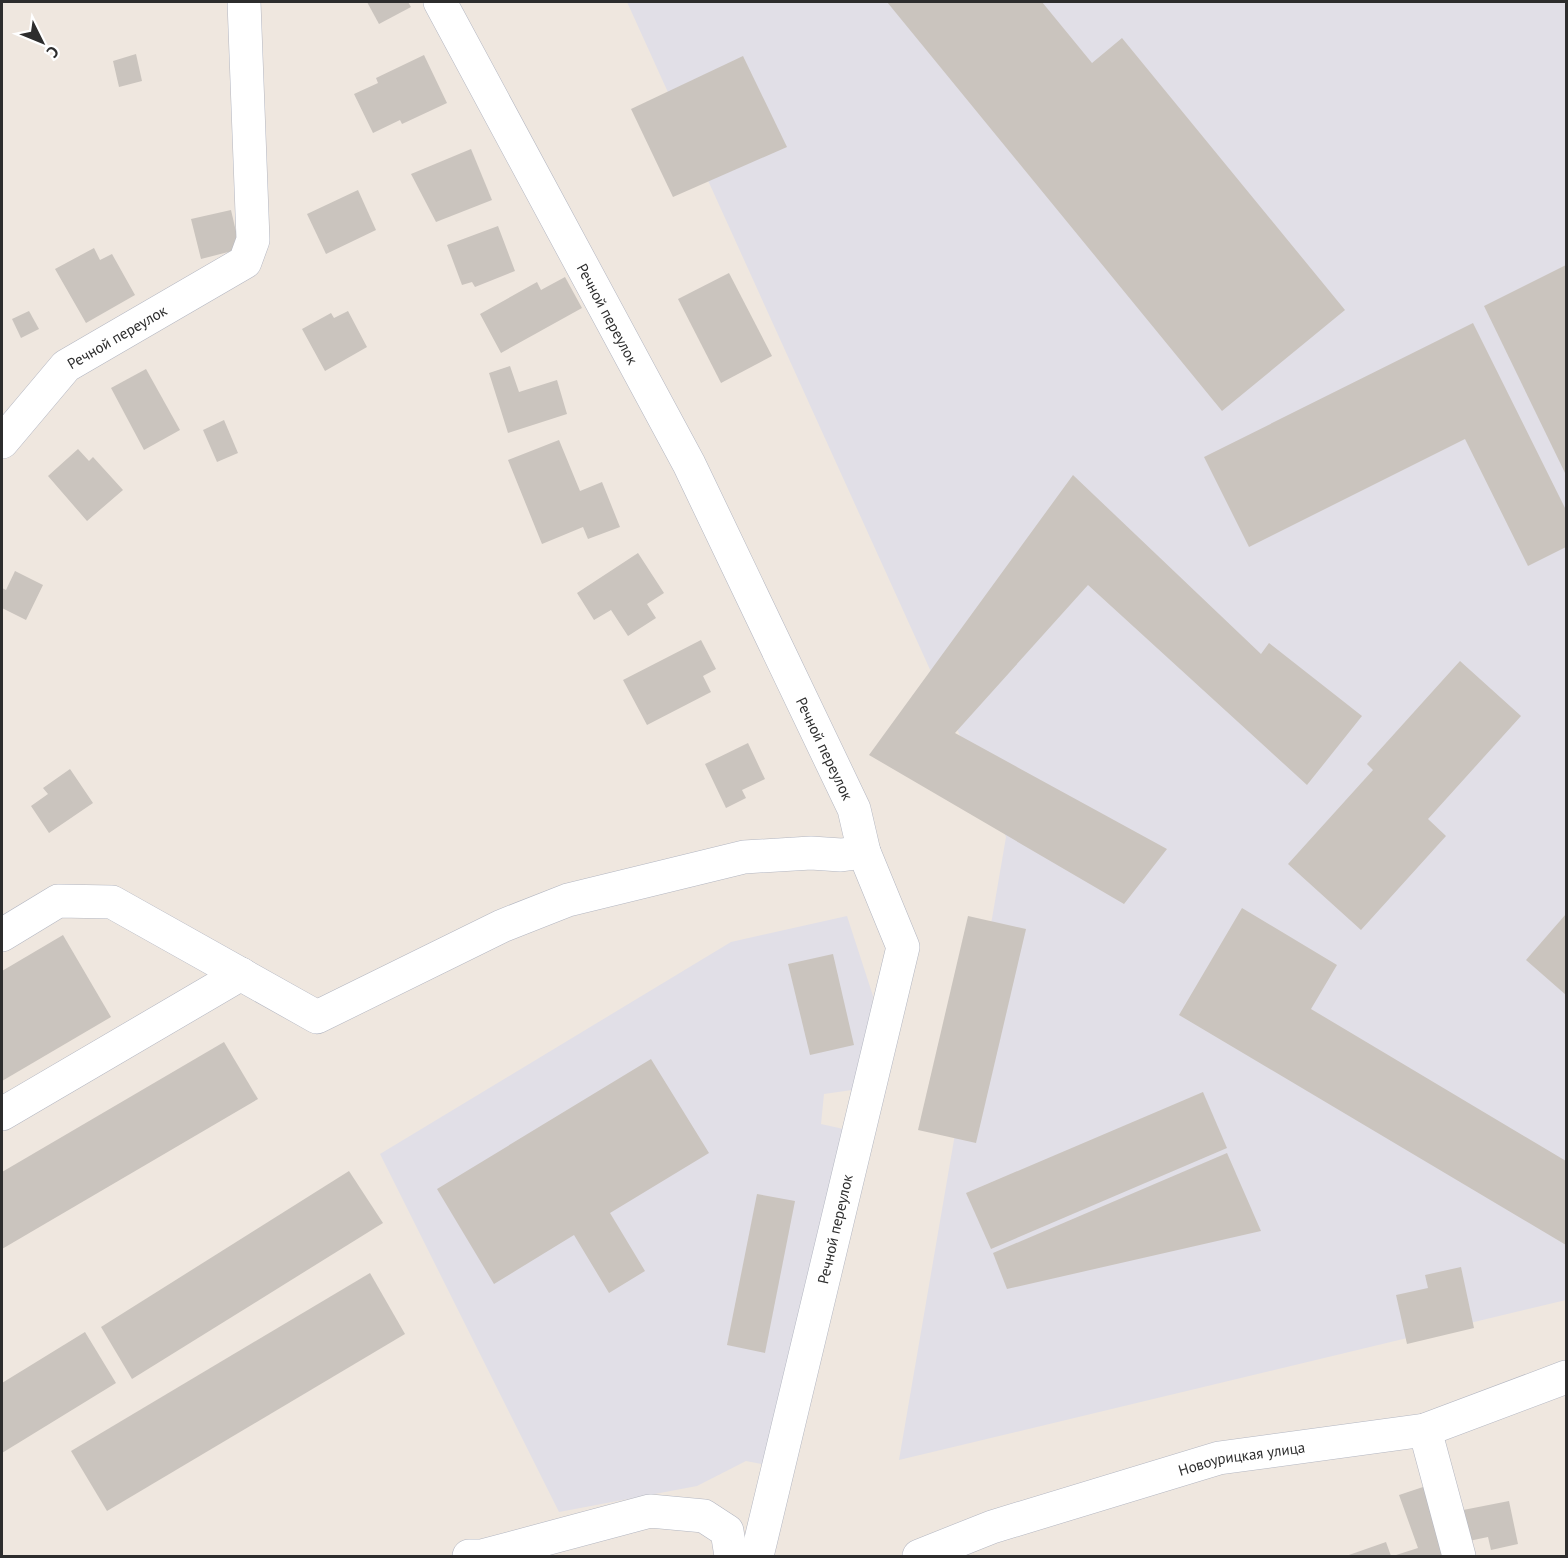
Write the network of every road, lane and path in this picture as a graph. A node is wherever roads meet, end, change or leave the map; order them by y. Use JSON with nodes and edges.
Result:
{"nodes":[{"id":1,"x":244,"y":2,"type":"edge"},
{"id":2,"x":440,"y":2,"type":"edge"},
{"id":3,"x":2,"y":442,"type":"edge"},
{"id":4,"x":864,"y":852,"type":"junction"},
{"id":5,"x":2,"y":935,"type":"edge"},
{"id":6,"x":241,"y":974,"type":"junction"},
{"id":7,"x":2,"y":1114,"type":"edge"},
{"id":8,"x":1566,"y":1377,"type":"edge"},
{"id":9,"x":1425,"y":1430,"type":"junction"},
{"id":10,"x":469,"y":1557,"type":"edge"},
{"id":11,"x":731,"y":1557,"type":"edge"},
{"id":12,"x":757,"y":1557,"type":"edge"},
{"id":13,"x":919,"y":1557,"type":"edge"},
{"id":14,"x":1460,"y":1557,"type":"edge"}],
"edges":[{"from":1,"to":3,"type":"street","name":"Речной переулок"},
{"from":2,"to":4,"type":"street","name":"Речной переулок"},
{"from":4,"to":6,"type":"street"},
{"from":4,"to":12,"type":"street","name":"Речной переулок"},
{"from":5,"to":6,"type":"street"},
{"from":6,"to":7,"type":"street"},
{"from":8,"to":9,"type":"street","name":"Новоурицкая улица"},
{"from":9,"to":13,"type":"street","name":"Новоурицкая улица"},
{"from":9,"to":14,"type":"street"},
{"from":10,"to":11,"type":"street"}]}
